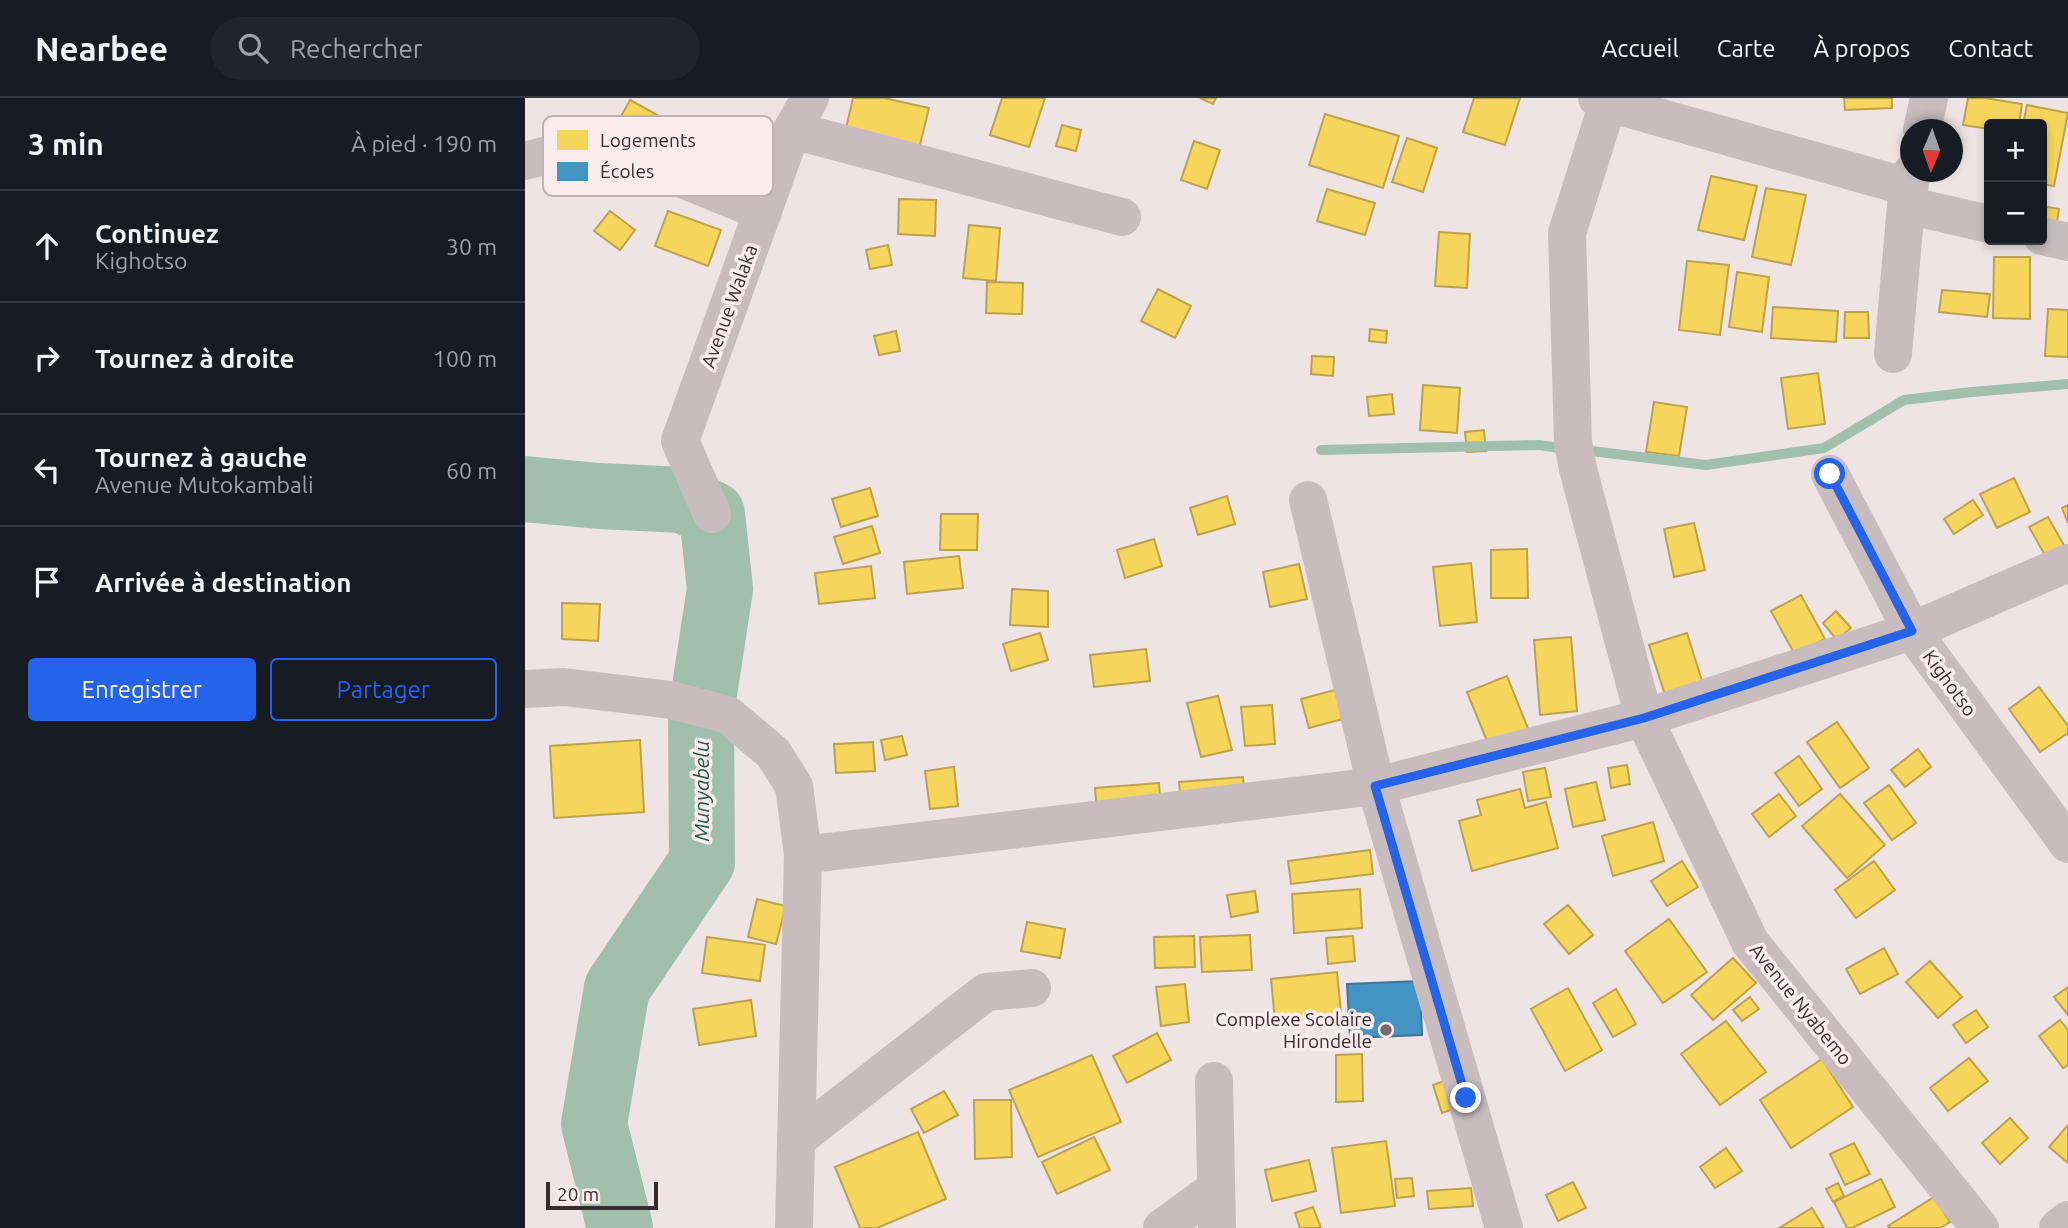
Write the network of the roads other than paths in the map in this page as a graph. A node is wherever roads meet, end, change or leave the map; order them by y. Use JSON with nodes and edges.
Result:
{"nodes":[{"id":1,"x":1929,"y":98,"type":"edge"},
{"id":2,"x":1603,"y":101,"type":"edge"},
{"id":3,"x":801,"y":114,"type":"edge"},
{"id":4,"x":1924,"y":119,"type":"edge"},
{"id":5,"x":543,"y":156,"type":"edge"},
{"id":6,"x":525,"y":161,"type":"edge"},
{"id":7,"x":773,"y":186,"type":"edge"},
{"id":8,"x":1908,"y":188,"type":"edge"},
{"id":9,"x":724,"y":196,"type":"edge"},
{"id":10,"x":769,"y":196,"type":"edge"},
{"id":11,"x":763,"y":212,"type":"junction"},
{"id":12,"x":1122,"y":217,"type":"dead end"},
{"id":13,"x":1984,"y":222,"type":"edge"},
{"id":14,"x":2047,"y":237,"type":"edge"},
{"id":15,"x":2068,"y":242,"type":"edge"},
{"id":16,"x":1893,"y":354,"type":"dead end"},
{"id":17,"x":1830,"y":474,"type":"dead end"},
{"id":18,"x":1307,"y":500,"type":"dead end"},
{"id":19,"x":712,"y":514,"type":"dead end"},
{"id":20,"x":2068,"y":564,"type":"edge"},
{"id":21,"x":1912,"y":631,"type":"junction"},
{"id":22,"x":525,"y":689,"type":"edge"},
{"id":23,"x":1644,"y":718,"type":"junction"},
{"id":24,"x":1375,"y":786,"type":"junction"},
{"id":25,"x":2068,"y":844,"type":"edge"},
{"id":26,"x":803,"y":855,"type":"junction"},
{"id":27,"x":1032,"y":988,"type":"dead end"},
{"id":28,"x":1214,"y":1081,"type":"dead end"},
{"id":29,"x":796,"y":1140,"type":"junction"},
{"id":30,"x":1216,"y":1189,"type":"junction"},
{"id":31,"x":2068,"y":1220,"type":"edge"},
{"id":32,"x":794,"y":1228,"type":"edge"},
{"id":33,"x":1162,"y":1228,"type":"edge"},
{"id":34,"x":1217,"y":1228,"type":"edge"},
{"id":35,"x":1504,"y":1228,"type":"edge"},
{"id":36,"x":1980,"y":1228,"type":"edge"},
{"id":37,"x":2058,"y":1228,"type":"edge"}],
"edges":[{"from":1,"to":4,"type":"street"},
{"from":2,"to":8,"type":"street"},
{"from":2,"to":23,"type":"street","name":"Avenue Nyabemo"},
{"from":3,"to":7,"type":"street","name":"Avenue Walaka"},
{"from":3,"to":12,"type":"street"},
{"from":5,"to":6,"type":"street"},
{"from":8,"to":13,"type":"street"},
{"from":8,"to":16,"type":"street"},
{"from":9,"to":11,"type":"street"},
{"from":10,"to":11,"type":"street","name":"Avenue Walaka"},
{"from":11,"to":19,"type":"street","name":"Avenue Walaka"},
{"from":14,"to":15,"type":"street"},
{"from":17,"to":21,"type":"street","name":"Kighotso"},
{"from":18,"to":24,"type":"street"},
{"from":20,"to":21,"type":"street"},
{"from":21,"to":23,"type":"street"},
{"from":21,"to":25,"type":"street","name":"Kighotso"},
{"from":22,"to":26,"type":"street"},
{"from":23,"to":24,"type":"street"},
{"from":23,"to":36,"type":"street","name":"Avenue Nyabemo"},
{"from":24,"to":26,"type":"street"},
{"from":24,"to":35,"type":"street"},
{"from":26,"to":29,"type":"street"},
{"from":27,"to":29,"type":"street"},
{"from":28,"to":30,"type":"street"},
{"from":29,"to":32,"type":"street"},
{"from":30,"to":33,"type":"street"},
{"from":30,"to":34,"type":"street"},
{"from":31,"to":37,"type":"street"}]}
